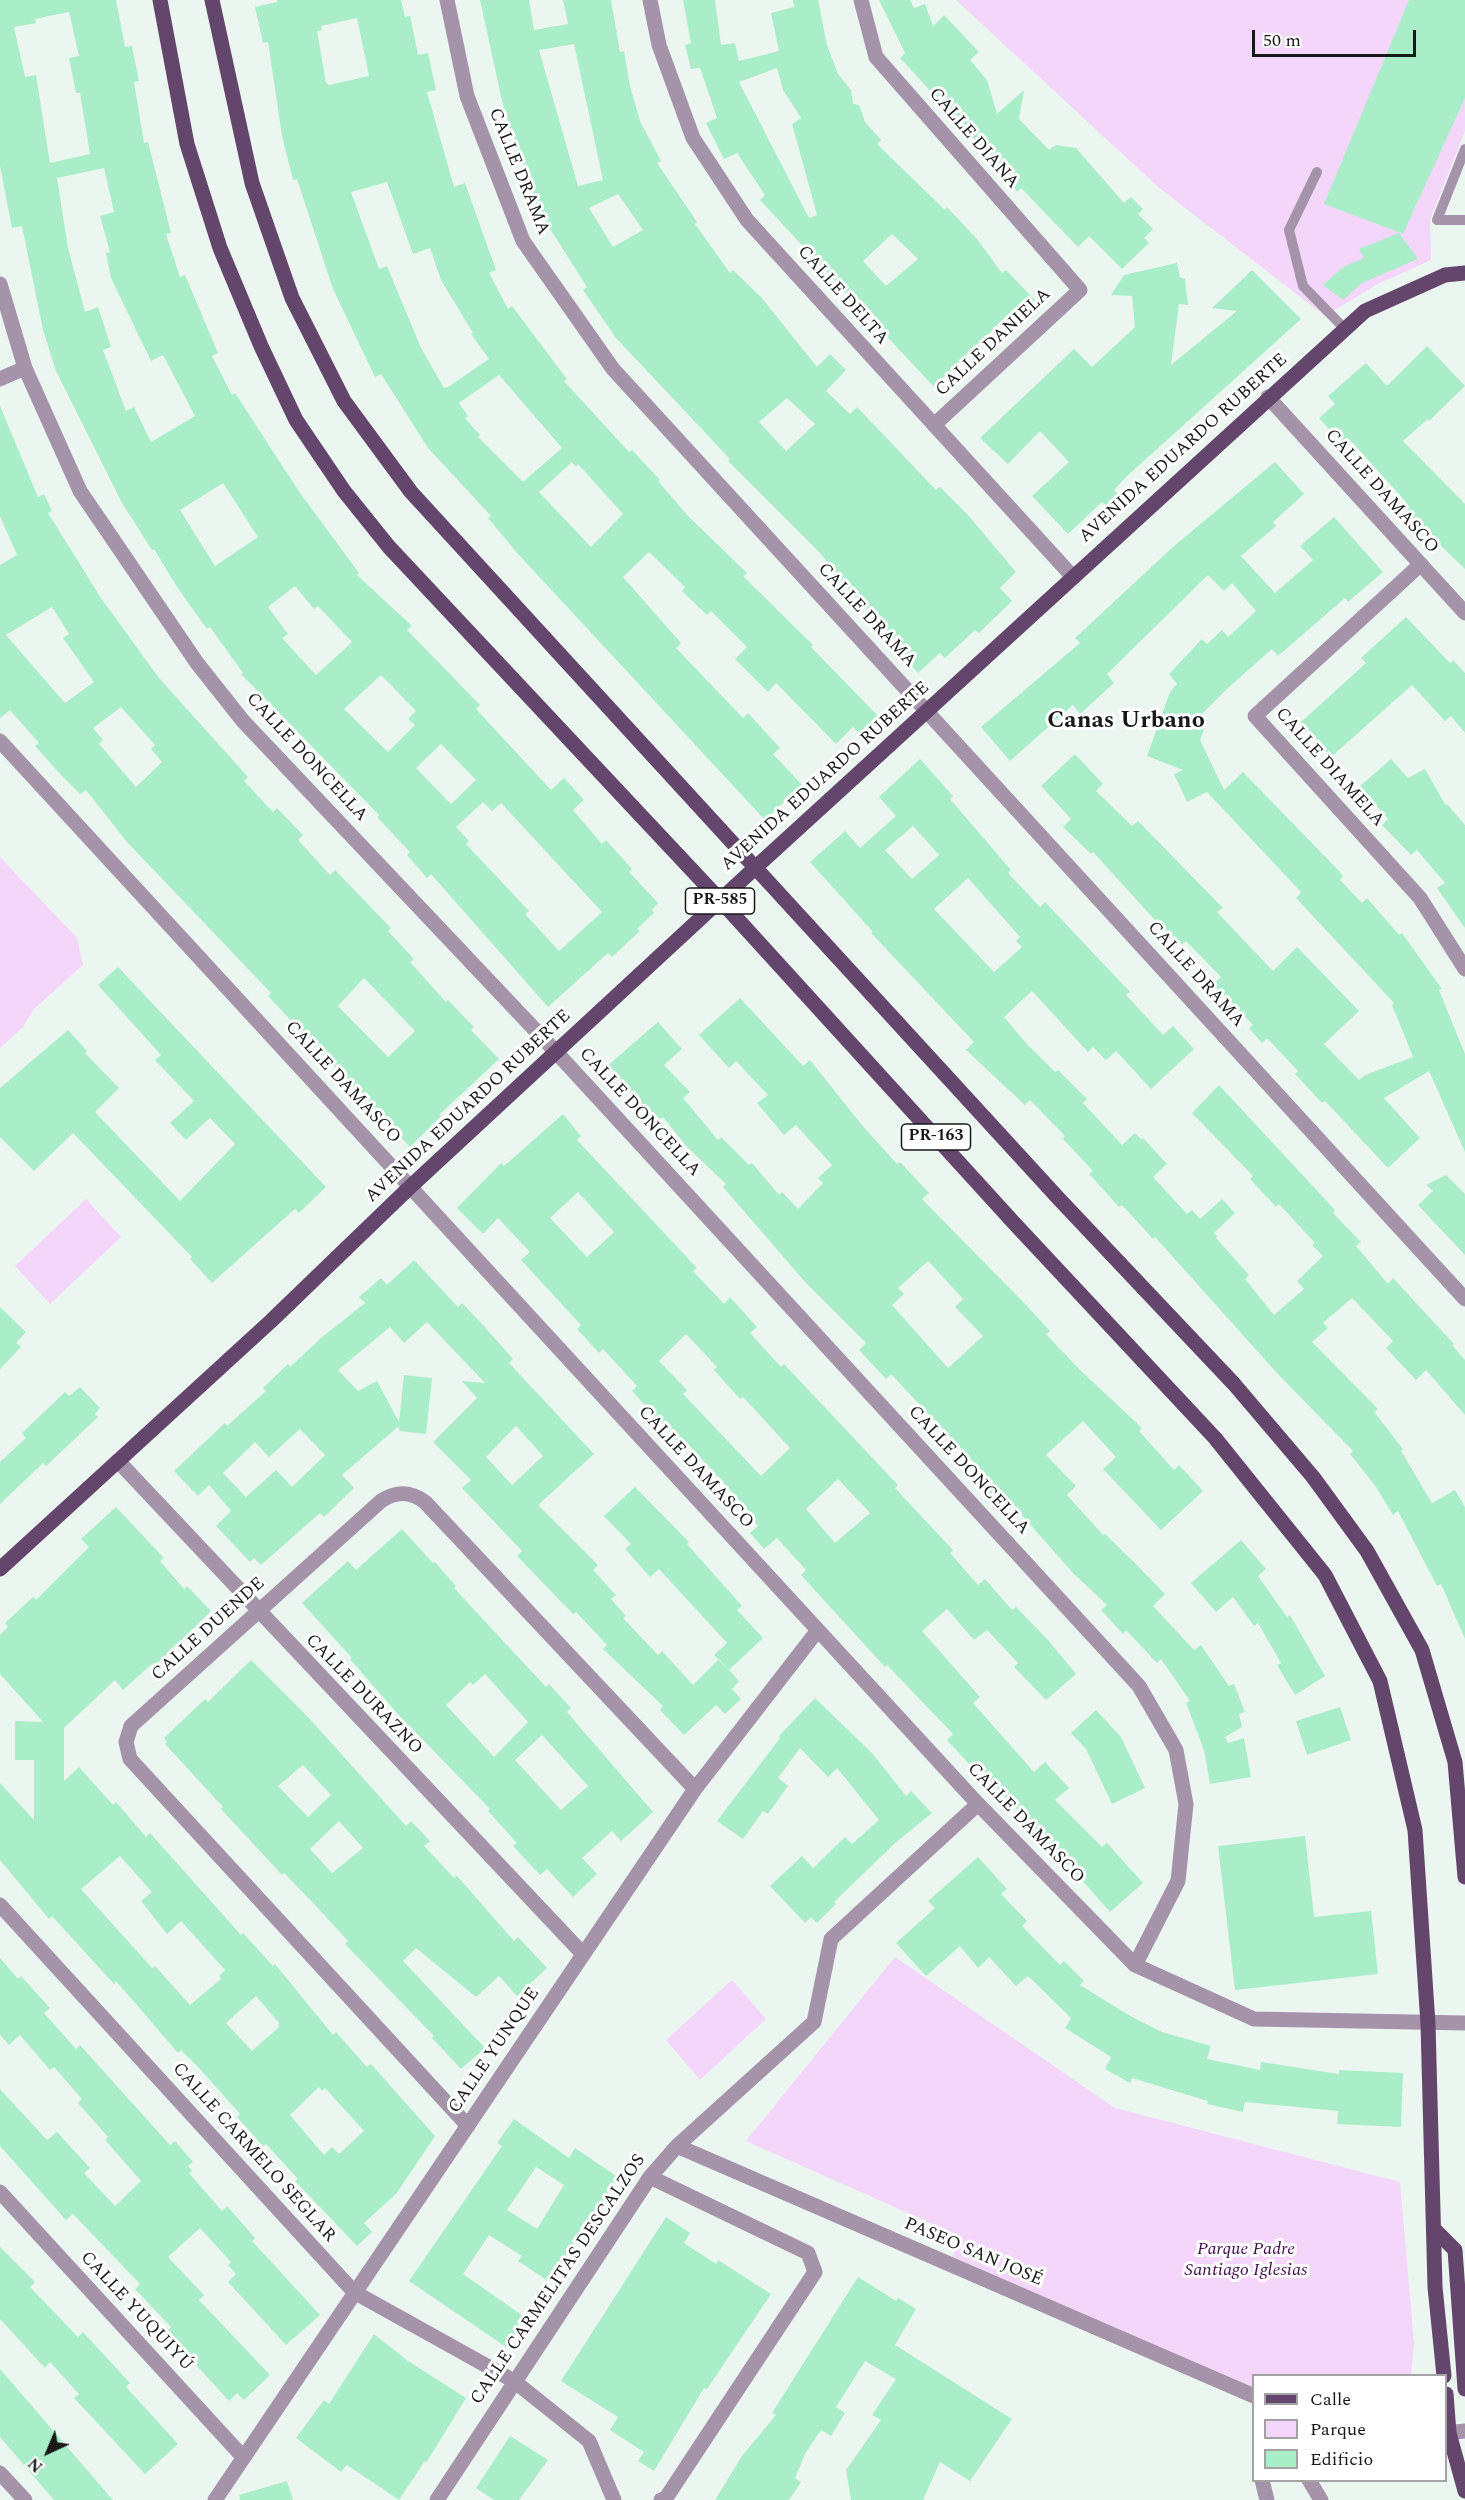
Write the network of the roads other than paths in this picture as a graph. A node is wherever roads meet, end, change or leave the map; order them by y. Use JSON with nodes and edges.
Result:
{"nodes":[{"id":1,"x":160,"y":0,"type":"edge"},
{"id":2,"x":212,"y":0,"type":"edge"},
{"id":3,"x":447,"y":0,"type":"edge"},
{"id":4,"x":650,"y":0,"type":"edge"},
{"id":5,"x":861,"y":0,"type":"edge"},
{"id":6,"x":1465,"y":149,"type":"edge"},
{"id":7,"x":1317,"y":172,"type":"dead end"},
{"id":8,"x":1465,"y":220,"type":"edge"},
{"id":9,"x":1465,"y":273,"type":"edge"},
{"id":10,"x":0,"y":284,"type":"edge"},
{"id":11,"x":1080,"y":290,"type":"joint"},
{"id":12,"x":1345,"y":329,"type":"junction"},
{"id":13,"x":25,"y":368,"type":"junction"},
{"id":14,"x":0,"y":379,"type":"edge"},
{"id":15,"x":1268,"y":398,"type":"junction"},
{"id":16,"x":934,"y":425,"type":"junction"},
{"id":17,"x":1422,"y":564,"type":"junction"},
{"id":18,"x":1073,"y":577,"type":"junction"},
{"id":19,"x":1465,"y":614,"type":"edge"},
{"id":20,"x":927,"y":711,"type":"junction"},
{"id":21,"x":0,"y":741,"type":"edge"},
{"id":22,"x":756,"y":867,"type":"junction"},
{"id":23,"x":720,"y":900,"type":"junction"},
{"id":24,"x":1465,"y":969,"type":"edge"},
{"id":25,"x":556,"y":1052,"type":"junction"},
{"id":26,"x":410,"y":1187,"type":"junction"},
{"id":27,"x":1465,"y":1299,"type":"edge"},
{"id":28,"x":118,"y":1461,"type":"junction"},
{"id":29,"x":0,"y":1569,"type":"edge"},
{"id":30,"x":257,"y":1612,"type":"junction"},
{"id":31,"x":818,"y":1630,"type":"junction"},
{"id":32,"x":695,"y":1789,"type":"junction"},
{"id":33,"x":978,"y":1804,"type":"junction"},
{"id":34,"x":1465,"y":1877,"type":"edge"},
{"id":35,"x":0,"y":1905,"type":"edge"},
{"id":36,"x":583,"y":1954,"type":"junction"},
{"id":37,"x":1135,"y":1965,"type":"junction"},
{"id":38,"x":1465,"y":2023,"type":"edge"},
{"id":39,"x":1428,"y":2024,"type":"junction"},
{"id":40,"x":468,"y":2126,"type":"junction"},
{"id":41,"x":677,"y":2146,"type":"junction"},
{"id":42,"x":650,"y":2177,"type":"junction"},
{"id":43,"x":0,"y":2192,"type":"edge"},
{"id":44,"x":1434,"y":2229,"type":"junction"},
{"id":45,"x":354,"y":2292,"type":"junction"},
{"id":46,"x":1444,"y":2374,"type":"edge"},
{"id":47,"x":514,"y":2381,"type":"junction"},
{"id":48,"x":1465,"y":2389,"type":"edge"},
{"id":49,"x":1252,"y":2395,"type":"edge"},
{"id":50,"x":1465,"y":2431,"type":"edge"},
{"id":51,"x":1447,"y":2433,"type":"edge"},
{"id":52,"x":243,"y":2457,"type":"junction"},
{"id":53,"x":0,"y":2473,"type":"edge"},
{"id":54,"x":1262,"y":2482,"type":"edge"},
{"id":55,"x":1310,"y":2482,"type":"edge"},
{"id":56,"x":1465,"y":2491,"type":"edge"},
{"id":57,"x":25,"y":2500,"type":"edge"},
{"id":58,"x":215,"y":2500,"type":"edge"},
{"id":59,"x":437,"y":2500,"type":"edge"},
{"id":60,"x":614,"y":2500,"type":"edge"},
{"id":61,"x":661,"y":2500,"type":"edge"},
{"id":62,"x":1267,"y":2500,"type":"edge"},
{"id":63,"x":1321,"y":2500,"type":"edge"}],
"edges":[{"from":1,"to":23,"type":"main road","number":"PR-163"},
{"from":2,"to":22,"type":"main road","number":"PR-163"},
{"from":3,"to":20,"type":"street","name":"CALLE DRAMA"},
{"from":4,"to":16,"type":"street","name":"CALLE DELTA"},
{"from":5,"to":11,"type":"street","name":"CALLE DIANA"},
{"from":6,"to":8,"type":"lane"},
{"from":7,"to":12,"type":"lane"},
{"from":9,"to":12,"type":"main road","name":"AVENIDA EDUARDO RUBERTE","number":"PR-585"},
{"from":10,"to":13,"type":"street","name":"CALLE DONCELLA"},
{"from":11,"to":16,"type":"street","name":"CALLE DANIELA"},
{"from":12,"to":15,"type":"main road","name":"AVENIDA EDUARDO RUBERTE","number":"PR-585"},
{"from":13,"to":14,"type":"street"},
{"from":13,"to":25,"type":"street","name":"CALLE DONCELLA"},
{"from":15,"to":17,"type":"street","name":"CALLE DAMASCO"},
{"from":15,"to":18,"type":"main road","name":"AVENIDA EDUARDO RUBERTE","number":"PR-585"},
{"from":16,"to":18,"type":"street","name":"CALLE DELTA"},
{"from":17,"to":19,"type":"street","name":"CALLE DAMASCO"},
{"from":17,"to":24,"type":"street","name":"CALLE DIAMELA"},
{"from":18,"to":20,"type":"main road","name":"AVENIDA EDUARDO RUBERTE","number":"PR-585"},
{"from":20,"to":22,"type":"main road","name":"AVENIDA EDUARDO RUBERTE","number":"PR-585"},
{"from":20,"to":27,"type":"street","name":"CALLE DRAMA"},
{"from":21,"to":26,"type":"street","name":"CALLE DAMASCO"},
{"from":22,"to":23,"type":"main road","name":"AVENIDA EDUARDO RUBERTE","number":"PR-585"},
{"from":22,"to":34,"type":"main road","number":"PR-163"},
{"from":23,"to":25,"type":"main road","name":"AVENIDA EDUARDO RUBERTE","number":"PR-585"},
{"from":23,"to":39,"type":"main road","number":"PR-163"},
{"from":25,"to":26,"type":"main road","name":"AVENIDA EDUARDO RUBERTE","number":"PR-585"},
{"from":25,"to":37,"type":"street","name":"CALLE DONCELLA"},
{"from":26,"to":28,"type":"main road","name":"AVENIDA EDUARDO RUBERTE","number":"PR-585"},
{"from":26,"to":31,"type":"street","name":"CALLE DAMASCO"},
{"from":28,"to":29,"type":"main road","name":"AVENIDA EDUARDO RUBERTE","number":"PR-585"},
{"from":28,"to":30,"type":"street","name":"CALLE DURAZNO"},
{"from":30,"to":32,"type":"street","name":"CALLE DUENDE"},
{"from":30,"to":36,"type":"street","name":"CALLE DURAZNO"},
{"from":30,"to":40,"type":"street","name":"CALLE DUENDE"},
{"from":31,"to":32,"type":"street","name":"CALLE YUNQUE"},
{"from":31,"to":33,"type":"street","name":"CALLE DAMASCO"},
{"from":32,"to":36,"type":"street","name":"CALLE YUNQUE"},
{"from":33,"to":37,"type":"street","name":"CALLE DAMASCO"},
{"from":33,"to":41,"type":"street","name":"CALLE CARMELITAS DESCALZOS"},
{"from":35,"to":45,"type":"street","name":"CALLE CARMELO SEGLAR"},
{"from":36,"to":40,"type":"street","name":"CALLE YUNQUE"},
{"from":37,"to":39,"type":"street","name":"CALLE DAMASCO"},
{"from":38,"to":39,"type":"street","name":"CALLE DAMASCO"},
{"from":39,"to":44,"type":"main road","number":"PR-163"},
{"from":40,"to":45,"type":"street","name":"CALLE YUNQUE"},
{"from":41,"to":42,"type":"street","name":"CALLE CARMELITAS DESCALZOS"},
{"from":41,"to":49,"type":"street","name":"PASEO SAN JOSÉ"},
{"from":42,"to":47,"type":"street","name":"CALLE CARMELITAS DESCALZOS"},
{"from":42,"to":61,"type":"street"},
{"from":43,"to":52,"type":"street","name":"CALLE YUQUIYÚ"},
{"from":44,"to":46,"type":"main road","number":"PR-163"},
{"from":44,"to":48,"type":"main road"},
{"from":45,"to":47,"type":"street","name":"CALLE CARMELO SEGLAR"},
{"from":45,"to":52,"type":"street","name":"CALLE YUNQUE"},
{"from":47,"to":59,"type":"street","name":"CALLE CARMELITAS DESCALZOS"},
{"from":47,"to":60,"type":"street","name":"CALLE CARMELO SEGLAR"},
{"from":50,"to":51,"type":"street"},
{"from":51,"to":56,"type":"main road"},
{"from":52,"to":58,"type":"street","name":"CALLE YUNQUE"},
{"from":53,"to":57,"type":"street"},
{"from":54,"to":62,"type":"street"},
{"from":55,"to":63,"type":"street"}]}
